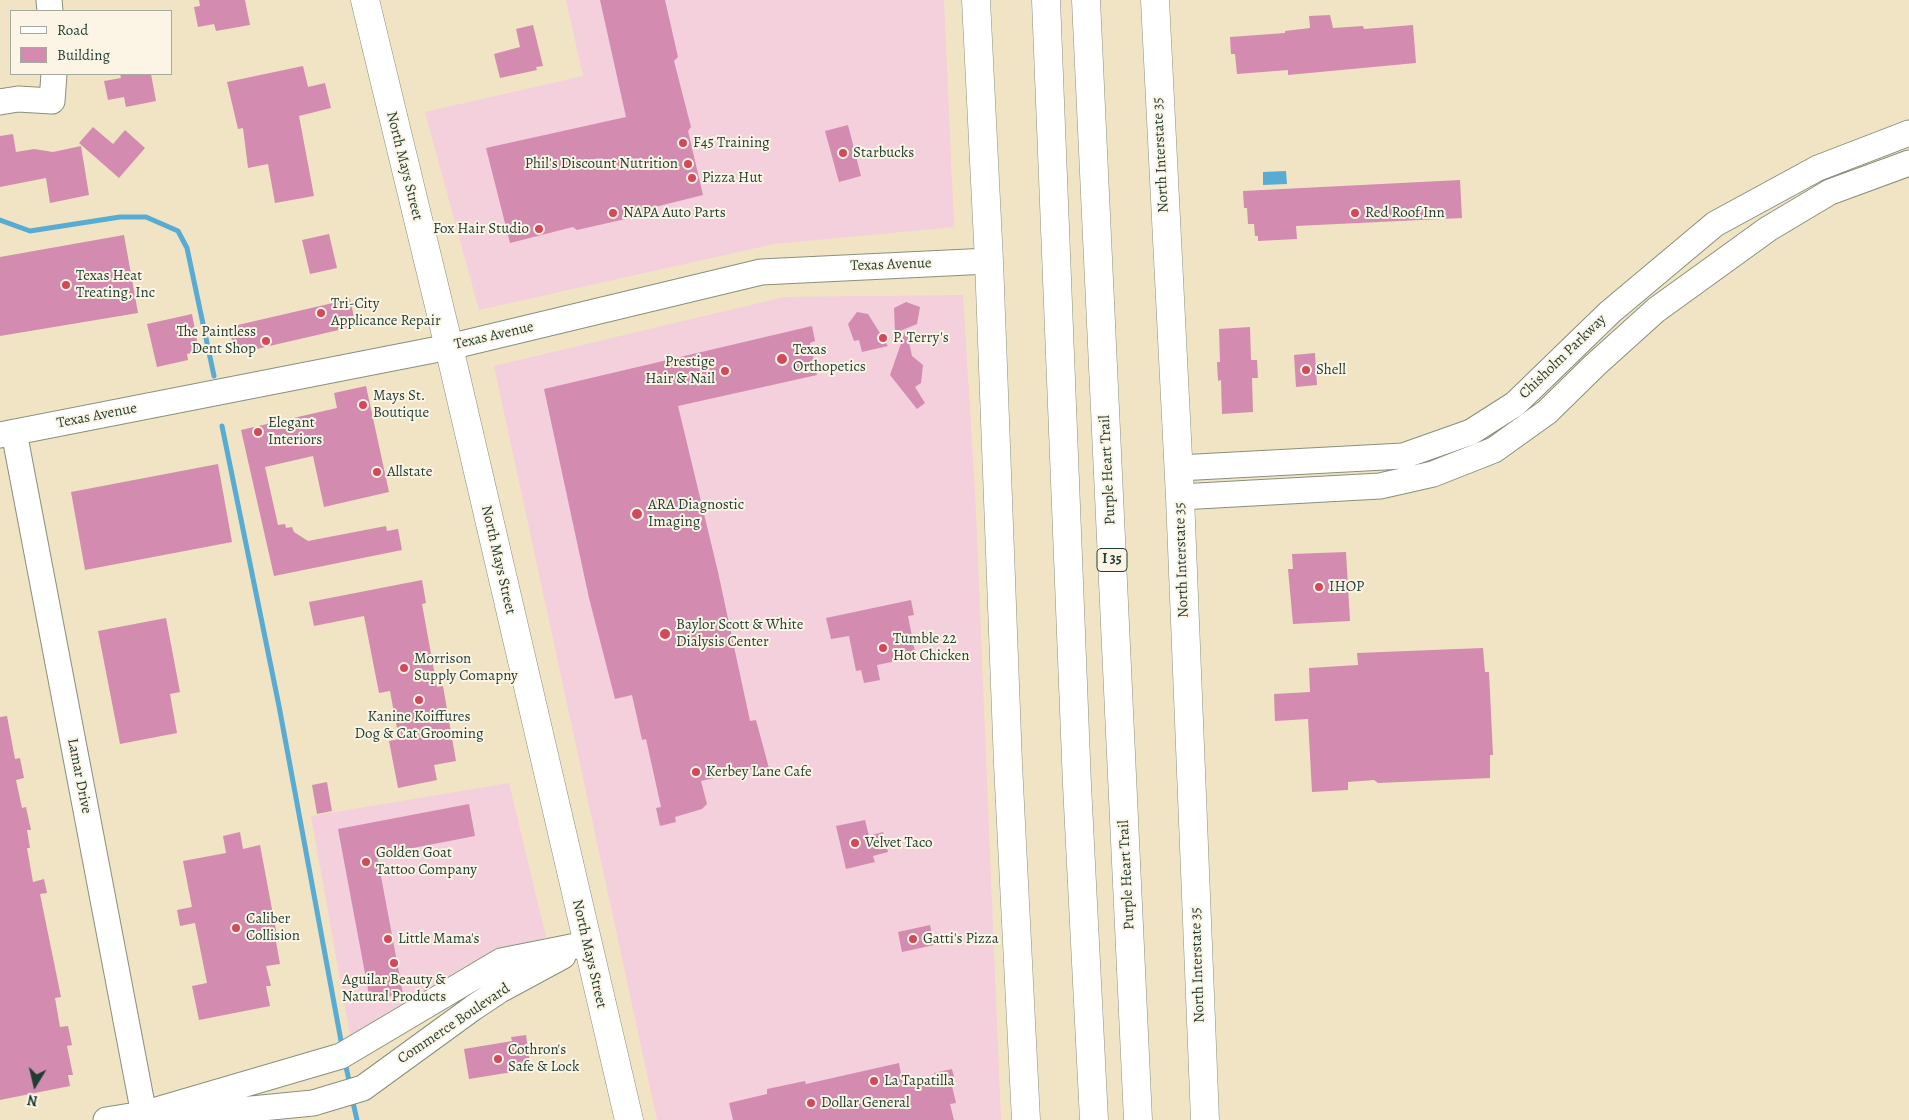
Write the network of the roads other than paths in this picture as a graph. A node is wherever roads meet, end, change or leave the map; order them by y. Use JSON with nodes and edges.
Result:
{"nodes":[{"id":1,"x":365,"y":0,"type":"edge"},
{"id":2,"x":976,"y":0,"type":"edge"},
{"id":3,"x":1046,"y":0,"type":"edge"},
{"id":4,"x":1086,"y":0,"type":"edge"},
{"id":5,"x":1155,"y":0,"type":"edge"},
{"id":6,"x":54,"y":75,"type":"edge"},
{"id":7,"x":0,"y":102,"type":"edge"},
{"id":8,"x":1909,"y":133,"type":"edge"},
{"id":9,"x":1909,"y":163,"type":"edge"},
{"id":10,"x":989,"y":261,"type":"junction"},
{"id":11,"x":449,"y":347,"type":"junction"},
{"id":12,"x":7,"y":434,"type":"edge"},
{"id":13,"x":1295,"y":462,"type":"junction"},
{"id":14,"x":1178,"y":468,"type":"junction"},
{"id":15,"x":1296,"y":491,"type":"junction"},
{"id":16,"x":1180,"y":498,"type":"junction"},
{"id":17,"x":586,"y":944,"type":"junction"},
{"id":18,"x":144,"y":1117,"type":"edge"},
{"id":19,"x":106,"y":1120,"type":"edge"},
{"id":20,"x":628,"y":1120,"type":"edge"},
{"id":21,"x":1026,"y":1120,"type":"edge"},
{"id":22,"x":1094,"y":1120,"type":"edge"},
{"id":23,"x":1138,"y":1120,"type":"edge"},
{"id":24,"x":1205,"y":1120,"type":"edge"}],
"edges":[{"from":1,"to":11,"type":"main road","name":"North Mays Street"},
{"from":2,"to":10,"type":"main road"},
{"from":3,"to":22,"type":"main road"},
{"from":4,"to":23,"type":"main road","name":"Purple Heart Trail","number":"I 35"},
{"from":5,"to":14,"type":"main road","name":"North Interstate 35"},
{"from":6,"to":7,"type":"street"},
{"from":8,"to":13,"type":"street","name":"Chisholm Parkway"},
{"from":9,"to":15,"type":"street","name":"Chisholm Parkway"},
{"from":10,"to":11,"type":"street","name":"Texas Avenue"},
{"from":10,"to":21,"type":"main road"},
{"from":11,"to":12,"type":"street","name":"Texas Avenue"},
{"from":11,"to":17,"type":"main road","name":"North Mays Street"},
{"from":12,"to":18,"type":"street","name":"Lamar Drive"},
{"from":13,"to":14,"type":"street","name":"Chisholm Parkway"},
{"from":13,"to":15,"type":"street"},
{"from":14,"to":16,"type":"main road","name":"North Interstate 35"},
{"from":15,"to":16,"type":"street","name":"Chisholm Parkway"},
{"from":16,"to":24,"type":"main road","name":"North Interstate 35"},
{"from":17,"to":18,"type":"street","name":"Commerce Boulevard"},
{"from":17,"to":18,"type":"street","name":"Commerce Boulevard"},
{"from":17,"to":20,"type":"main road","name":"North Mays Street"},
{"from":18,"to":19,"type":"street","name":"Commerce Boulevard"}]}
